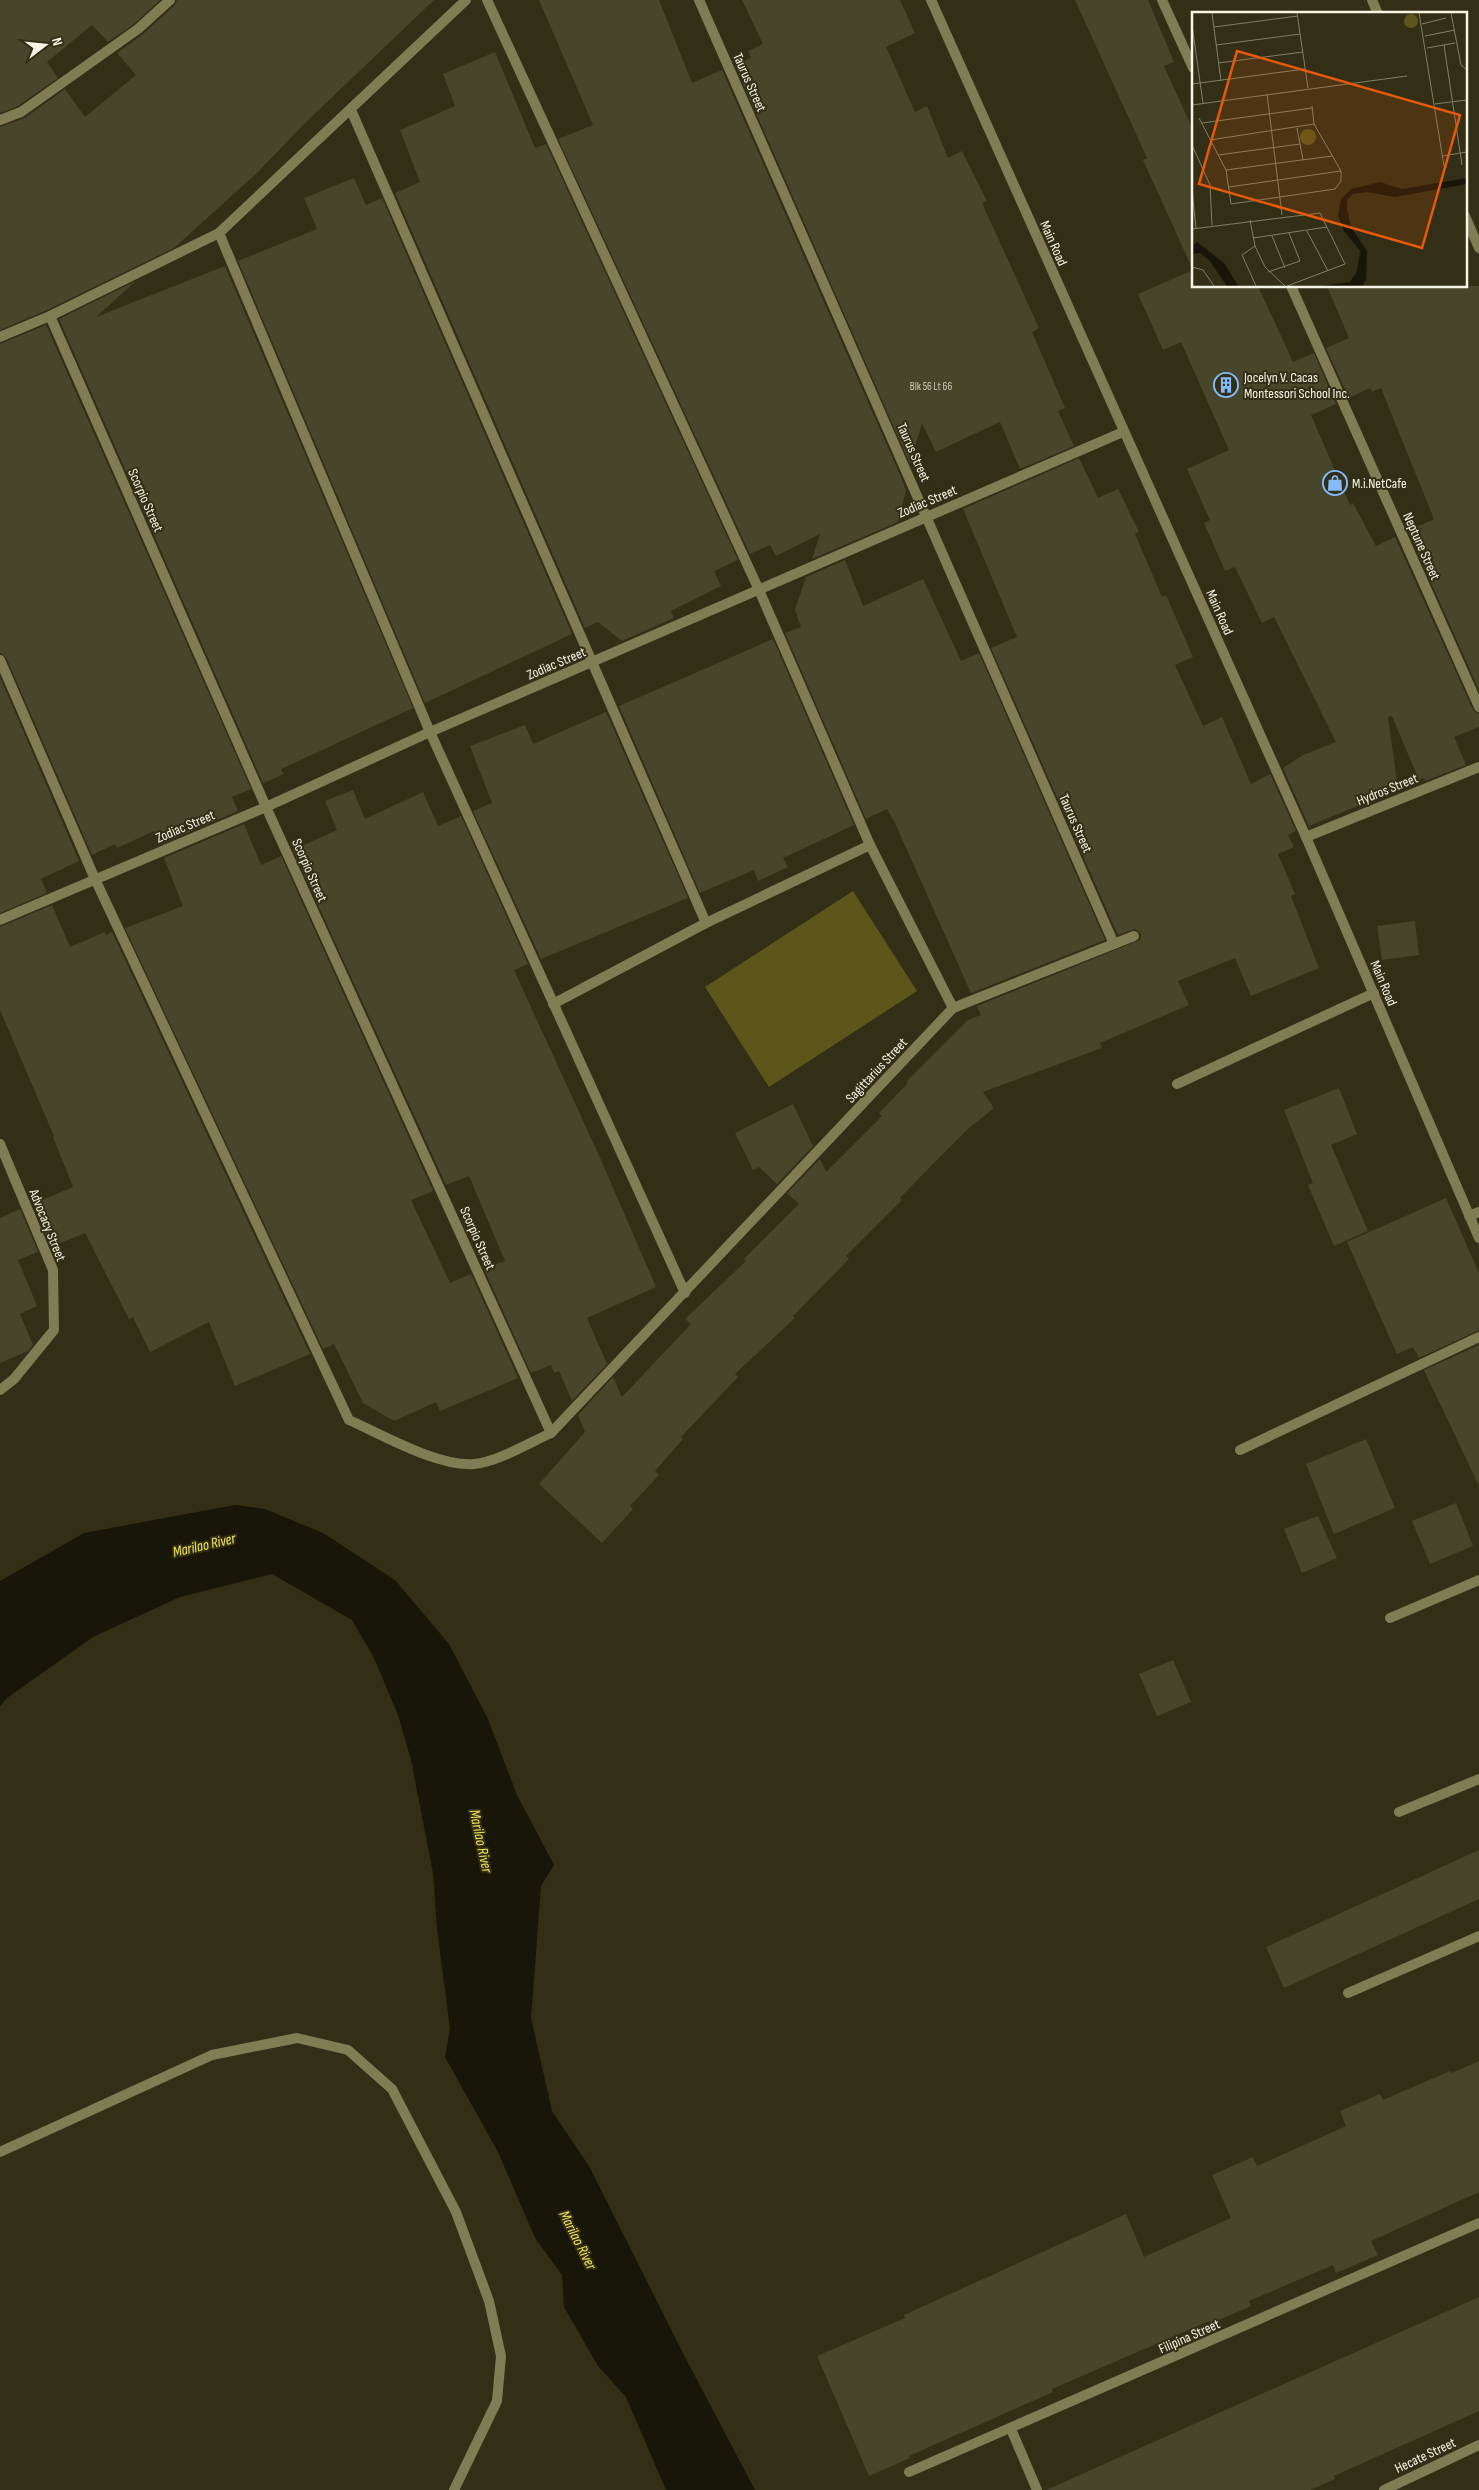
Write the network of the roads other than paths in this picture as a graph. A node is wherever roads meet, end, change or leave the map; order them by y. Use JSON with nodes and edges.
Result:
{"nodes":[{"id":1,"x":170,"y":0,"type":"edge"},
{"id":2,"x":466,"y":0,"type":"edge"},
{"id":3,"x":487,"y":0,"type":"edge"},
{"id":4,"x":699,"y":0,"type":"edge"},
{"id":5,"x":931,"y":0,"type":"edge"},
{"id":6,"x":1162,"y":0,"type":"edge"},
{"id":7,"x":1372,"y":0,"type":"edge"},
{"id":8,"x":1377,"y":12,"type":"edge"},
{"id":9,"x":1192,"y":66,"type":"edge"},
{"id":10,"x":351,"y":110,"type":"junction"},
{"id":11,"x":0,"y":120,"type":"edge"},
{"id":12,"x":1466,"y":218,"type":"edge"},
{"id":13,"x":219,"y":233,"type":"junction"},
{"id":14,"x":1479,"y":248,"type":"edge"},
{"id":15,"x":1292,"y":288,"type":"edge"},
{"id":16,"x":50,"y":316,"type":"junction"},
{"id":17,"x":0,"y":337,"type":"edge"},
{"id":18,"x":1124,"y":432,"type":"junction"},
{"id":19,"x":927,"y":516,"type":"junction"},
{"id":20,"x":759,"y":590,"type":"junction"},
{"id":21,"x":0,"y":660,"type":"edge"},
{"id":22,"x":592,"y":663,"type":"junction"},
{"id":23,"x":1479,"y":707,"type":"edge"},
{"id":24,"x":430,"y":732,"type":"junction"},
{"id":25,"x":1479,"y":767,"type":"edge"},
{"id":26,"x":266,"y":807,"type":"junction"},
{"id":27,"x":1306,"y":837,"type":"junction"},
{"id":28,"x":870,"y":845,"type":"junction"},
{"id":29,"x":95,"y":879,"type":"junction"},
{"id":30,"x":0,"y":920,"type":"edge"},
{"id":31,"x":706,"y":923,"type":"junction"},
{"id":32,"x":1134,"y":936,"type":"dead end"},
{"id":33,"x":1114,"y":944,"type":"junction"},
{"id":34,"x":1374,"y":994,"type":"junction"},
{"id":35,"x":553,"y":1004,"type":"junction"},
{"id":36,"x":952,"y":1008,"type":"junction"},
{"id":37,"x":1177,"y":1084,"type":"dead end"},
{"id":38,"x":0,"y":1144,"type":"edge"},
{"id":39,"x":1474,"y":1214,"type":"edge"},
{"id":40,"x":1479,"y":1238,"type":"edge"},
{"id":41,"x":685,"y":1293,"type":"junction"},
{"id":42,"x":1479,"y":1337,"type":"edge"},
{"id":43,"x":0,"y":1390,"type":"edge"},
{"id":44,"x":551,"y":1432,"type":"junction"},
{"id":45,"x":1240,"y":1450,"type":"dead end"},
{"id":46,"x":1479,"y":1580,"type":"edge"},
{"id":47,"x":1390,"y":1618,"type":"dead end"},
{"id":48,"x":1479,"y":1778,"type":"edge"},
{"id":49,"x":1399,"y":1812,"type":"dead end"},
{"id":50,"x":1479,"y":1936,"type":"edge"},
{"id":51,"x":1348,"y":1993,"type":"dead end"},
{"id":52,"x":0,"y":2152,"type":"edge"},
{"id":53,"x":1479,"y":2224,"type":"edge"},
{"id":54,"x":1011,"y":2429,"type":"junction"},
{"id":55,"x":1479,"y":2445,"type":"edge"},
{"id":56,"x":909,"y":2472,"type":"dead end"},
{"id":57,"x":454,"y":2490,"type":"edge"},
{"id":58,"x":1038,"y":2490,"type":"edge"},
{"id":59,"x":1384,"y":2490,"type":"edge"}],
"edges":[{"from":1,"to":11,"type":"street"},
{"from":2,"to":10,"type":"street"},
{"from":3,"to":20,"type":"street"},
{"from":4,"to":19,"type":"street","name":"Taurus Street"},
{"from":5,"to":18,"type":"street","name":"Main Road"},
{"from":6,"to":9,"type":"street"},
{"from":7,"to":8,"type":"street"},
{"from":10,"to":13,"type":"street"},
{"from":10,"to":22,"type":"street"},
{"from":12,"to":14,"type":"street"},
{"from":13,"to":16,"type":"street"},
{"from":13,"to":24,"type":"street"},
{"from":15,"to":23,"type":"street","name":"Neptune Street"},
{"from":16,"to":17,"type":"street"},
{"from":16,"to":26,"type":"street","name":"Scorpio Street"},
{"from":18,"to":19,"type":"street","name":"Zodiac Street"},
{"from":18,"to":27,"type":"street","name":"Main Road"},
{"from":19,"to":20,"type":"street","name":"Zodiac Street"},
{"from":19,"to":33,"type":"street","name":"Taurus Street"},
{"from":20,"to":22,"type":"street","name":"Zodiac Street"},
{"from":20,"to":28,"type":"street"},
{"from":21,"to":29,"type":"street"},
{"from":22,"to":24,"type":"street","name":"Zodiac Street"},
{"from":22,"to":31,"type":"street"},
{"from":24,"to":26,"type":"street","name":"Zodiac Street"},
{"from":24,"to":35,"type":"street"},
{"from":25,"to":27,"type":"street","name":"Hydros Street"},
{"from":26,"to":29,"type":"street","name":"Zodiac Street"},
{"from":26,"to":44,"type":"street","name":"Scorpio Street"},
{"from":27,"to":34,"type":"street","name":"Main Road"},
{"from":28,"to":31,"type":"street"},
{"from":28,"to":36,"type":"street"},
{"from":29,"to":30,"type":"street","name":"Zodiac Street"},
{"from":29,"to":44,"type":"street"},
{"from":31,"to":35,"type":"street"},
{"from":32,"to":33,"type":"street","name":"Sagittarius Street"},
{"from":33,"to":36,"type":"street","name":"Sagittarius Street"},
{"from":34,"to":37,"type":"street"},
{"from":34,"to":39,"type":"street","name":"Main Road"},
{"from":35,"to":41,"type":"street"},
{"from":36,"to":41,"type":"street","name":"Sagittarius Street"},
{"from":38,"to":43,"type":"street","name":"Advocacy Street"},
{"from":39,"to":40,"type":"street","name":"Main Road"},
{"from":41,"to":44,"type":"street","name":"Sagittarius Street"},
{"from":42,"to":45,"type":"street"},
{"from":46,"to":47,"type":"street"},
{"from":48,"to":49,"type":"street"},
{"from":50,"to":51,"type":"street"},
{"from":52,"to":57,"type":"street"},
{"from":53,"to":54,"type":"street","name":"Filipina Street"},
{"from":54,"to":56,"type":"street","name":"Filipina Street"},
{"from":54,"to":58,"type":"street"},
{"from":55,"to":59,"type":"street","name":"Hecate Street"}]}
